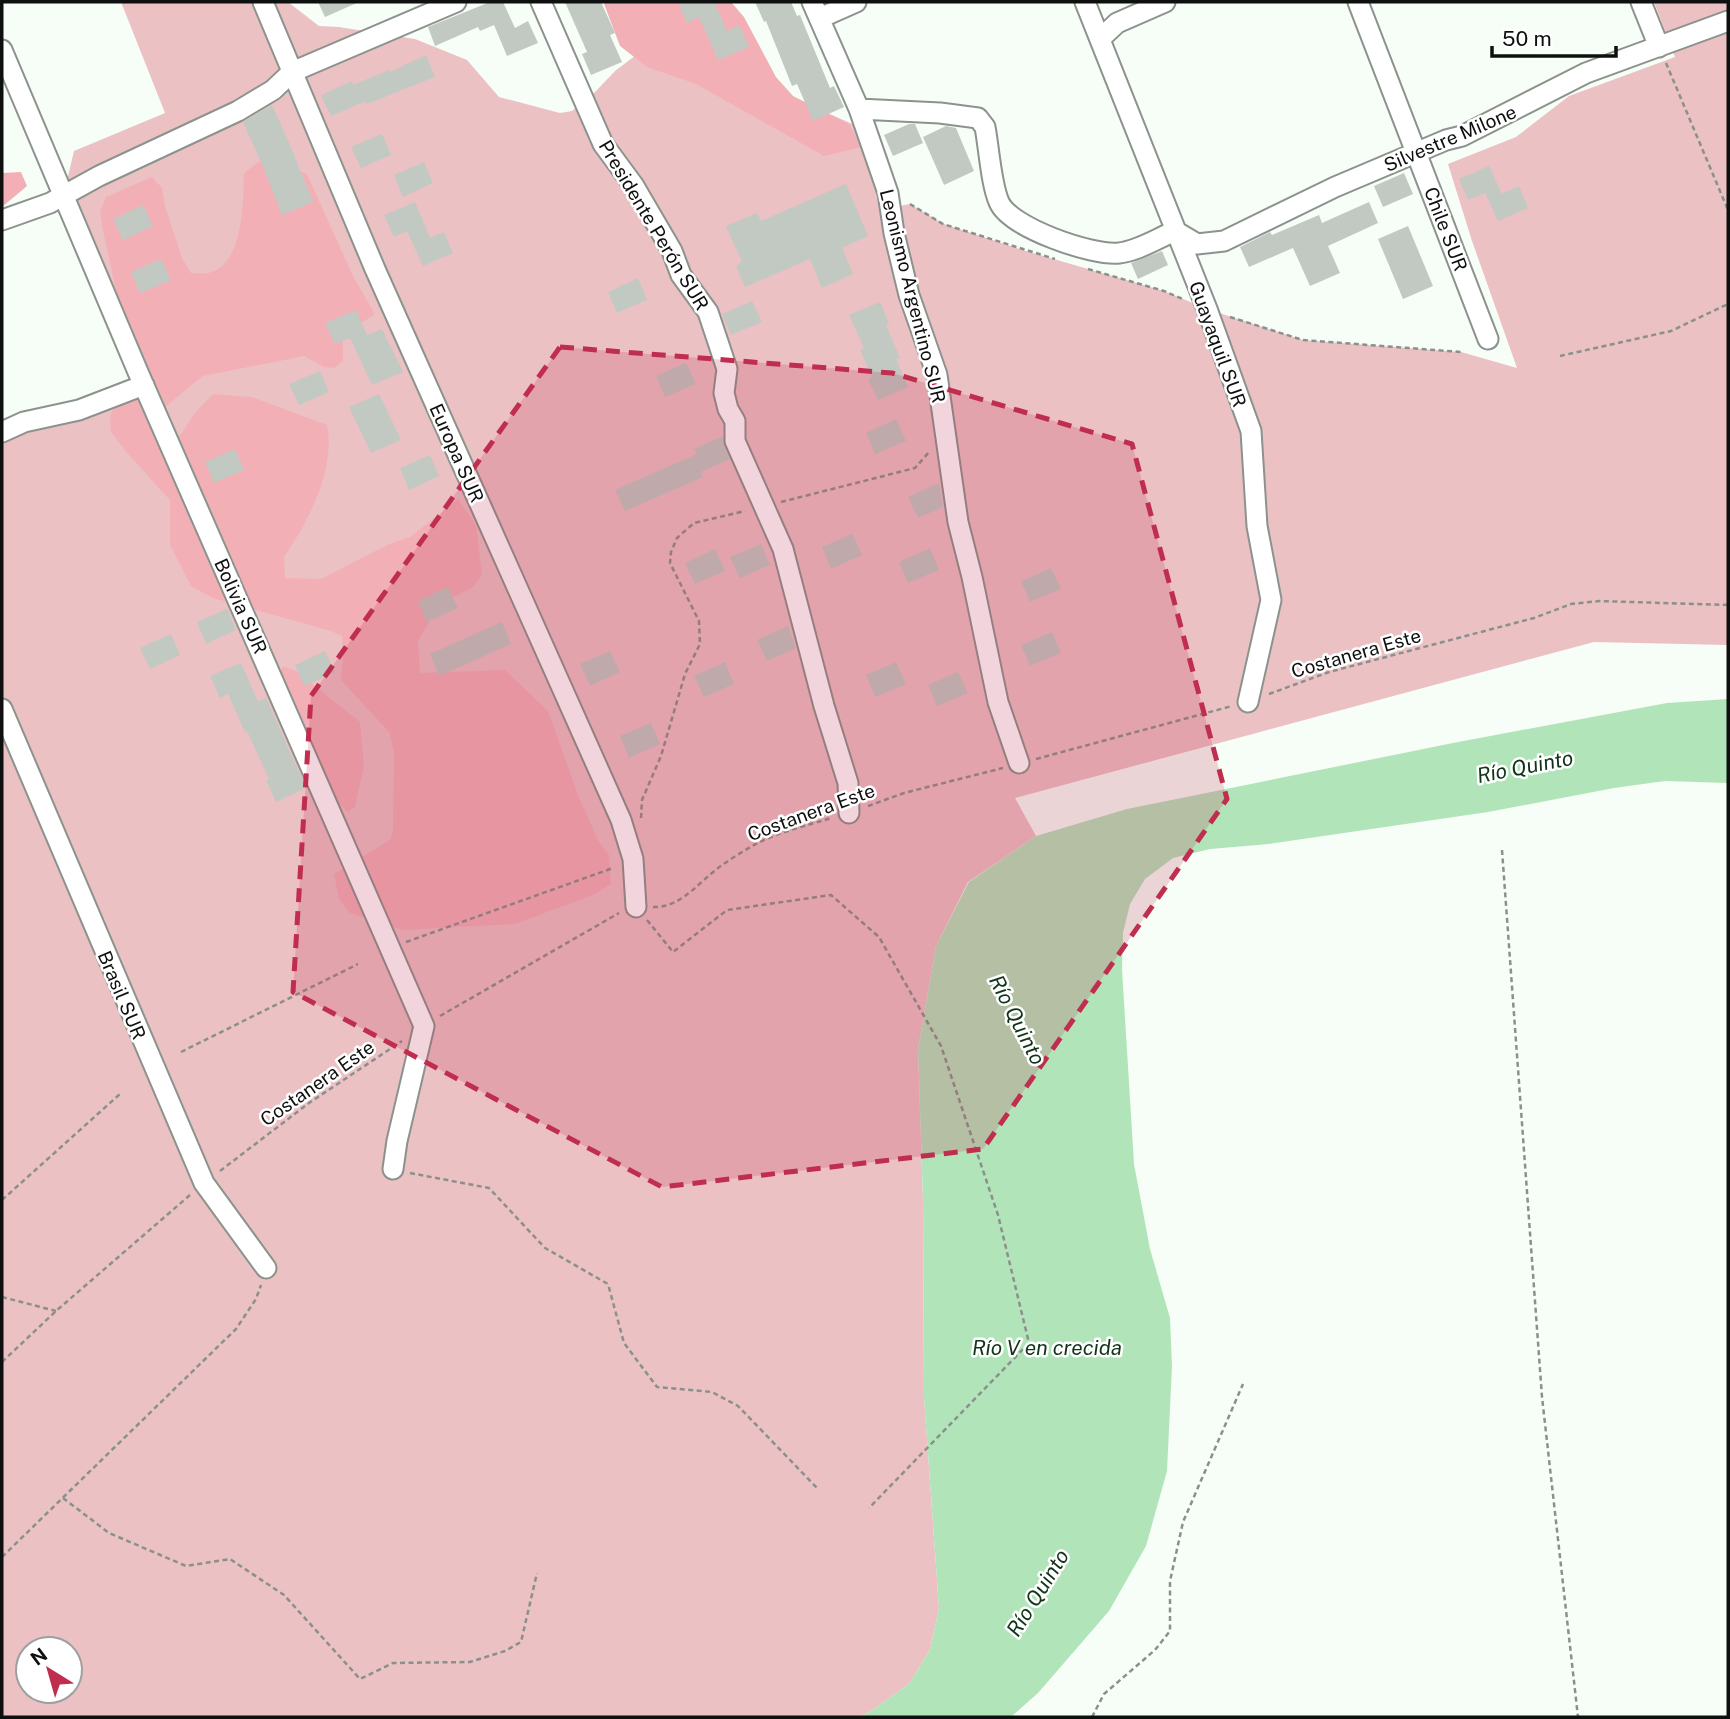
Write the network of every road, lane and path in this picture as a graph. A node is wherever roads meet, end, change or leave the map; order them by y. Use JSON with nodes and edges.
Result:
{"nodes":[{"id":1,"x":263,"y":2,"type":"edge"},
{"id":2,"x":456,"y":2,"type":"edge"},
{"id":3,"x":541,"y":2,"type":"edge"},
{"id":4,"x":856,"y":2,"type":"edge"},
{"id":5,"x":1084,"y":2,"type":"edge"},
{"id":6,"x":1165,"y":2,"type":"edge"},
{"id":7,"x":1358,"y":2,"type":"edge"},
{"id":8,"x":1641,"y":2,"type":"edge"},
{"id":9,"x":816,"y":10,"type":"edge"},
{"id":10,"x":1728,"y":21,"type":"edge"},
{"id":11,"x":1100,"y":38,"type":"junction"},
{"id":12,"x":1660,"y":47,"type":"junction"},
{"id":13,"x":2,"y":50,"type":"edge"},
{"id":14,"x":292,"y":72,"type":"junction"},
{"id":15,"x":859,"y":108,"type":"junction"},
{"id":16,"x":1418,"y":152,"type":"junction"},
{"id":17,"x":63,"y":197,"type":"junction"},
{"id":18,"x":1728,"y":210,"type":"edge"},
{"id":19,"x":2,"y":220,"type":"edge"},
{"id":20,"x":1175,"y":231,"type":"junction"},
{"id":21,"x":1728,"y":304,"type":"edge"},
{"id":22,"x":1207,"y":309,"type":"junction"},
{"id":23,"x":1488,"y":339,"type":"dead end"},
{"id":24,"x":1461,"y":352,"type":"dead end"},
{"id":25,"x":1560,"y":356,"type":"dead end"},
{"id":26,"x":144,"y":385,"type":"junction"},
{"id":27,"x":2,"y":432,"type":"edge"},
{"id":28,"x":932,"y":443,"type":"dead end"},
{"id":29,"x":774,"y":504,"type":"dead end"},
{"id":30,"x":745,"y":511,"type":"dead end"},
{"id":31,"x":1728,"y":605,"type":"edge"},
{"id":32,"x":1248,"y":702,"type":"junction"},
{"id":33,"x":2,"y":709,"type":"edge"},
{"id":34,"x":1019,"y":764,"type":"junction"},
{"id":35,"x":849,"y":813,"type":"junction"},
{"id":36,"x":641,"y":826,"type":"dead end"},
{"id":37,"x":1502,"y":850,"type":"dead end"},
{"id":38,"x":613,"y":868,"type":"dead end"},
{"id":39,"x":636,"y":907,"type":"junction"},
{"id":40,"x":406,"y":942,"type":"dead end"},
{"id":41,"x":358,"y":964,"type":"dead end"},
{"id":42,"x":424,"y":1026,"type":"junction"},
{"id":43,"x":181,"y":1052,"type":"dead end"},
{"id":44,"x":120,"y":1094,"type":"dead end"},
{"id":45,"x":393,"y":1169,"type":"joint"},
{"id":46,"x":204,"y":1183,"type":"junction"},
{"id":47,"x":2,"y":1200,"type":"edge"},
{"id":48,"x":267,"y":1268,"type":"joint"},
{"id":49,"x":2,"y":1297,"type":"edge"},
{"id":50,"x":56,"y":1311,"type":"junction"},
{"id":51,"x":2,"y":1362,"type":"edge"},
{"id":52,"x":1243,"y":1384,"type":"dead end"},
{"id":53,"x":817,"y":1488,"type":"dead end"},
{"id":54,"x":63,"y":1497,"type":"junction"},
{"id":55,"x":869,"y":1508,"type":"dead end"},
{"id":56,"x":2,"y":1557,"type":"edge"},
{"id":57,"x":537,"y":1573,"type":"dead end"},
{"id":58,"x":1092,"y":1717,"type":"edge"},
{"id":59,"x":1578,"y":1717,"type":"edge"}],
"edges":[{"from":1,"to":14,"type":"street","name":"Europa SUR"},
{"from":2,"to":14,"type":"street"},
{"from":3,"to":35,"type":"street","name":"Presidente Perón SUR"},
{"from":4,"to":9,"type":"street"},
{"from":5,"to":11,"type":"street","name":"Guayaquil SUR"},
{"from":6,"to":11,"type":"street"},
{"from":7,"to":16,"type":"street","name":"Chile SUR"},
{"from":8,"to":12,"type":"street"},
{"from":9,"to":15,"type":"street","name":"Leonismo Argentino SUR"},
{"from":10,"to":12,"type":"street","name":"Silvestre Milone"},
{"from":11,"to":20,"type":"street","name":"Guayaquil SUR"},
{"from":12,"to":16,"type":"street","name":"Silvestre Milone"},
{"from":12,"to":18,"type":"path"},
{"from":13,"to":17,"type":"street","name":"Bolivia SUR"},
{"from":14,"to":17,"type":"street"},
{"from":14,"to":39,"type":"street","name":"Europa SUR"},
{"from":15,"to":20,"type":"street"},
{"from":15,"to":34,"type":"street","name":"Leonismo Argentino SUR"},
{"from":16,"to":20,"type":"street","name":"Silvestre Milone"},
{"from":16,"to":23,"type":"street","name":"Chile SUR"},
{"from":17,"to":19,"type":"street"},
{"from":17,"to":26,"type":"street","name":"Bolivia SUR"},
{"from":20,"to":22,"type":"street","name":"Guayaquil SUR"},
{"from":21,"to":25,"type":"path"},
{"from":22,"to":24,"type":"path"},
{"from":22,"to":32,"type":"street","name":"Guayaquil SUR"},
{"from":26,"to":27,"type":"street"},
{"from":26,"to":42,"type":"street","name":"Bolivia SUR"},
{"from":28,"to":29,"type":"path"},
{"from":30,"to":36,"type":"path"},
{"from":31,"to":32,"type":"path","name":"Costanera Este"},
{"from":32,"to":34,"type":"path","name":"Costanera Este"},
{"from":33,"to":46,"type":"street","name":"Brasil SUR"},
{"from":34,"to":35,"type":"path","name":"Costanera Este"},
{"from":35,"to":39,"type":"path","name":"Costanera Este"},
{"from":37,"to":59,"type":"path"},
{"from":38,"to":40,"type":"path"},
{"from":39,"to":42,"type":"path","name":"Costanera Este"},
{"from":39,"to":55,"type":"path"},
{"from":41,"to":43,"type":"path"},
{"from":42,"to":45,"type":"street"},
{"from":42,"to":46,"type":"path","name":"Costanera Este"},
{"from":44,"to":47,"type":"path"},
{"from":45,"to":53,"type":"path"},
{"from":46,"to":48,"type":"street","name":"Brasil SUR"},
{"from":46,"to":50,"type":"path","name":"Costanera Este"},
{"from":48,"to":54,"type":"path"},
{"from":49,"to":50,"type":"path"},
{"from":50,"to":51,"type":"path","name":"Costanera Este"},
{"from":52,"to":58,"type":"path"},
{"from":54,"to":56,"type":"path"},
{"from":54,"to":57,"type":"path"}]}
